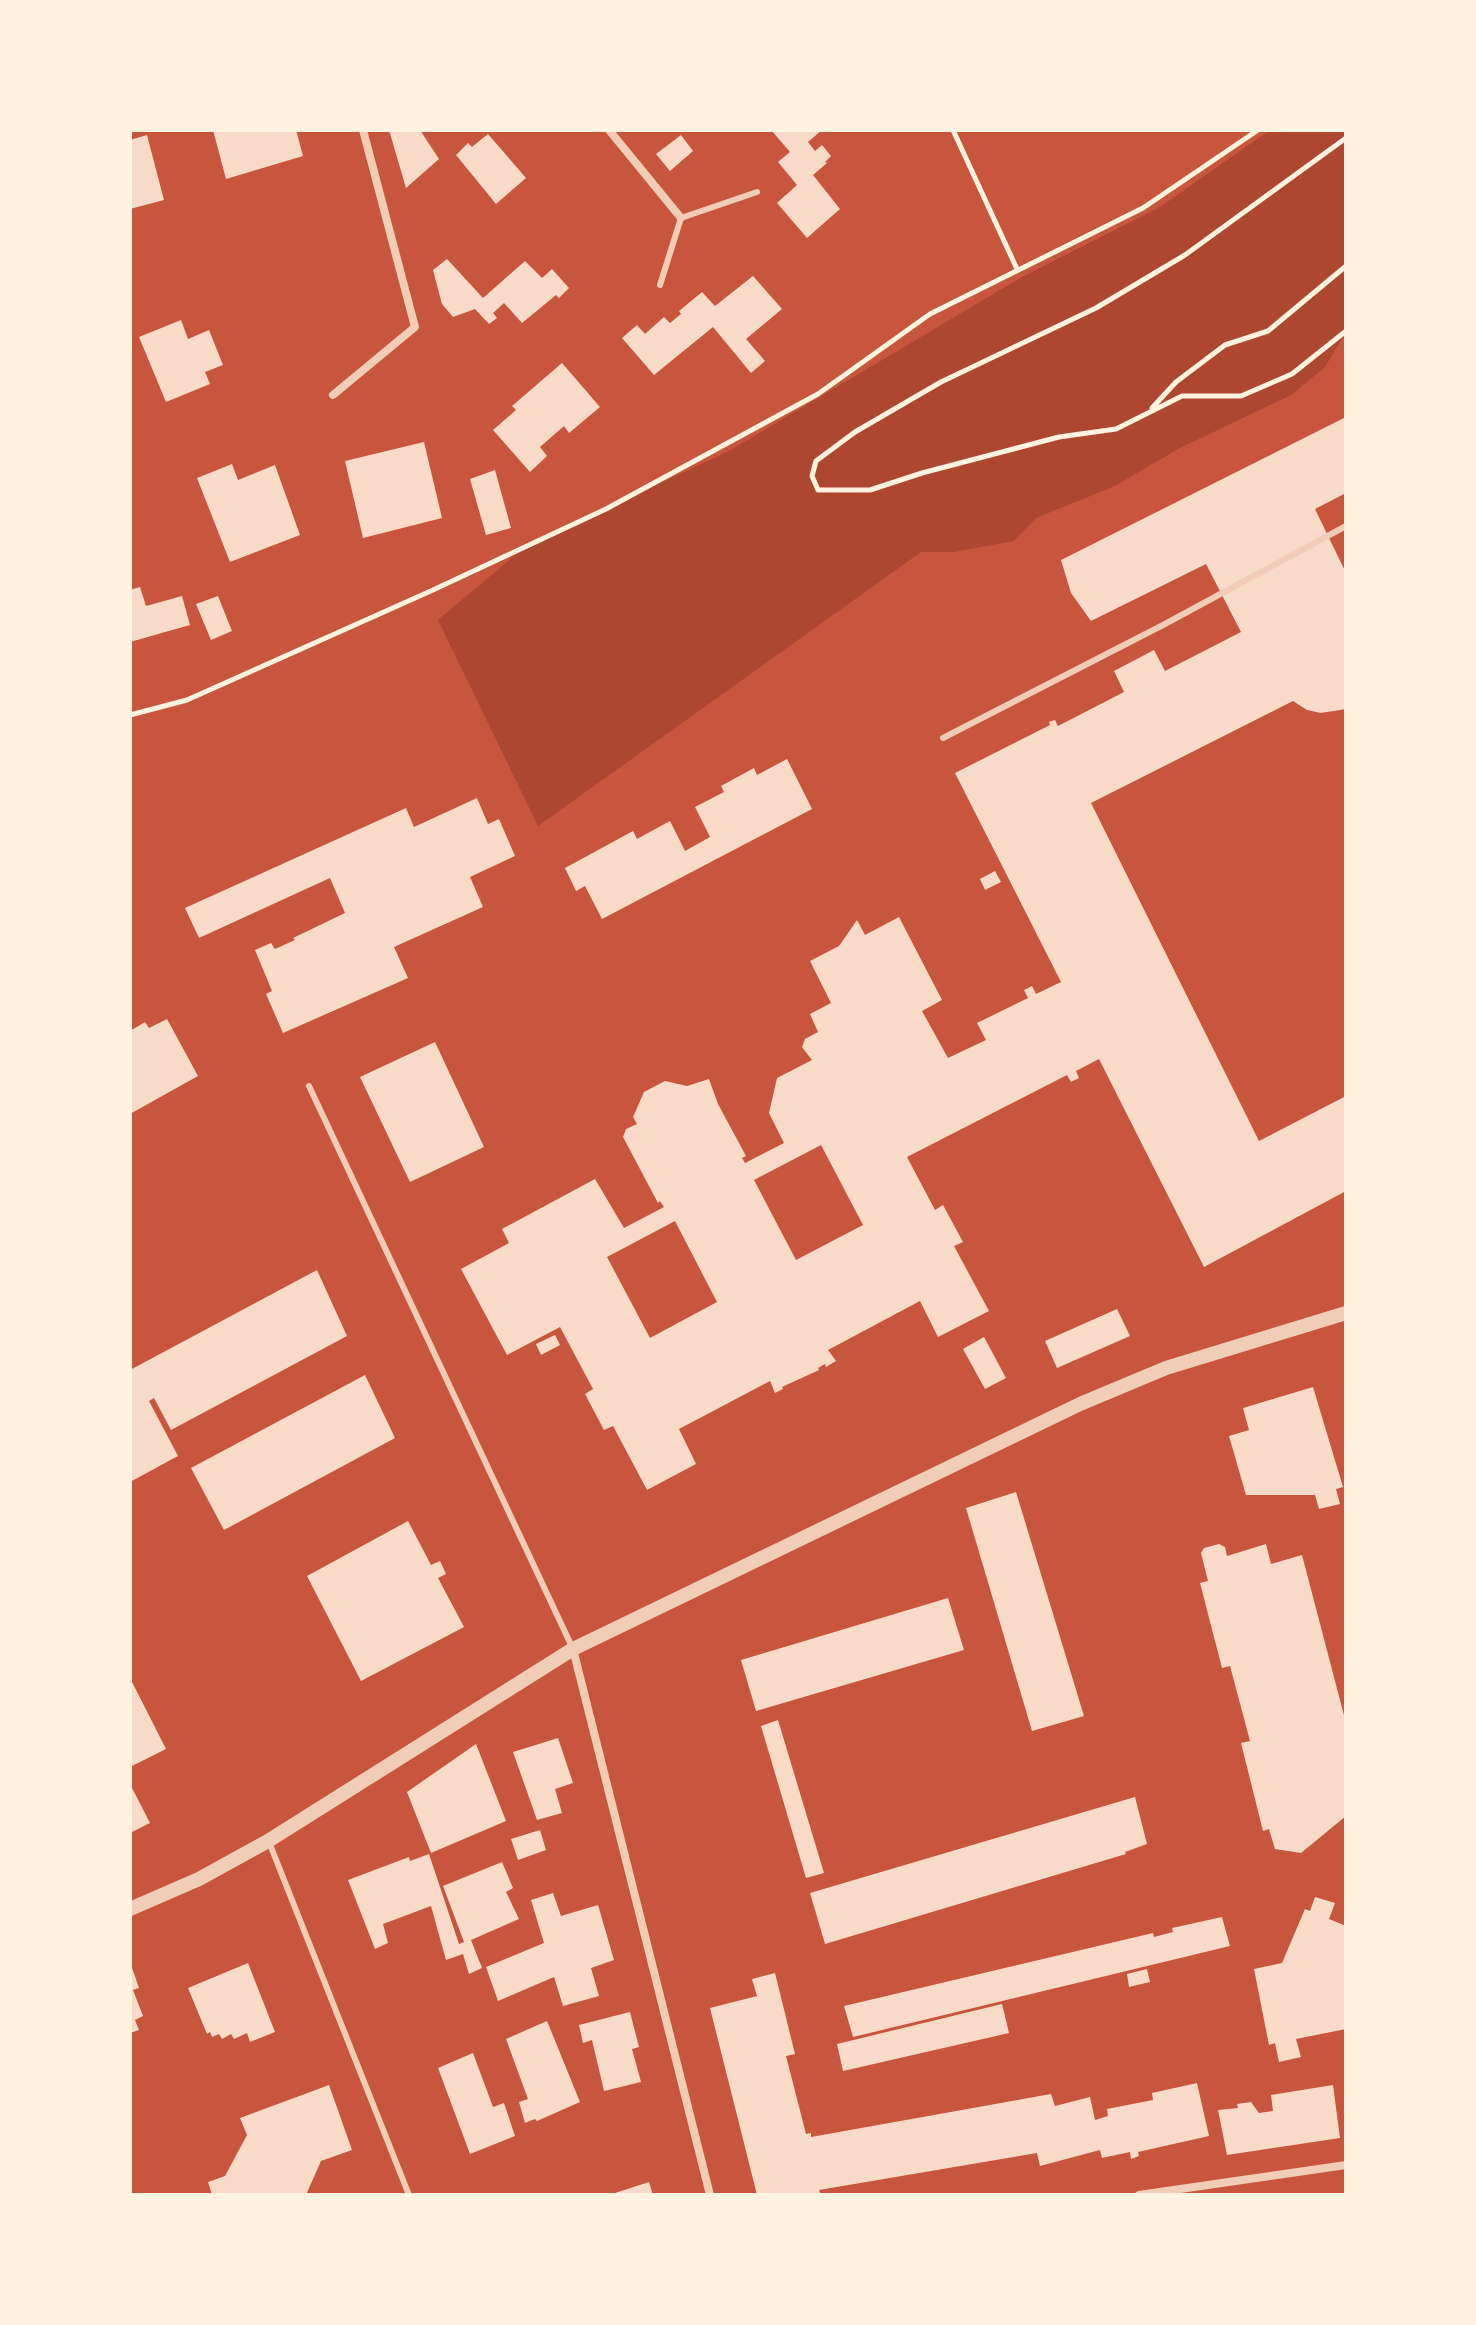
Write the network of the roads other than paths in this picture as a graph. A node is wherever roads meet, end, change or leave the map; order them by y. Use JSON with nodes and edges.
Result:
{"nodes":[{"id":1,"x":363,"y":130,"type":"edge"},
{"id":2,"x":609,"y":130,"type":"edge"},
{"id":3,"x":757,"y":192,"type":"dead end"},
{"id":4,"x":681,"y":218,"type":"junction"},
{"id":5,"x":660,"y":285,"type":"dead end"},
{"id":6,"x":333,"y":395,"type":"dead end"},
{"id":7,"x":1346,"y":526,"type":"edge"},
{"id":8,"x":943,"y":738,"type":"dead end"},
{"id":9,"x":309,"y":1086,"type":"dead end"},
{"id":10,"x":1346,"y":1313,"type":"edge"},
{"id":11,"x":573,"y":1649,"type":"junction"},
{"id":12,"x":268,"y":1841,"type":"junction"},
{"id":13,"x":130,"y":1909,"type":"edge"},
{"id":14,"x":1346,"y":2165,"type":"edge"},
{"id":15,"x":409,"y":2195,"type":"edge"},
{"id":16,"x":710,"y":2195,"type":"edge"},
{"id":17,"x":1139,"y":2195,"type":"edge"}],
"edges":[{"from":1,"to":6,"type":"street"},
{"from":2,"to":4,"type":"street"},
{"from":3,"to":4,"type":"lane"},
{"from":4,"to":5,"type":"lane"},
{"from":7,"to":8,"type":"lane"},
{"from":9,"to":11,"type":"lane"},
{"from":10,"to":11,"type":"street"},
{"from":11,"to":12,"type":"street"},
{"from":11,"to":16,"type":"street"},
{"from":12,"to":13,"type":"street"},
{"from":12,"to":15,"type":"lane"},
{"from":14,"to":17,"type":"street"}]}
